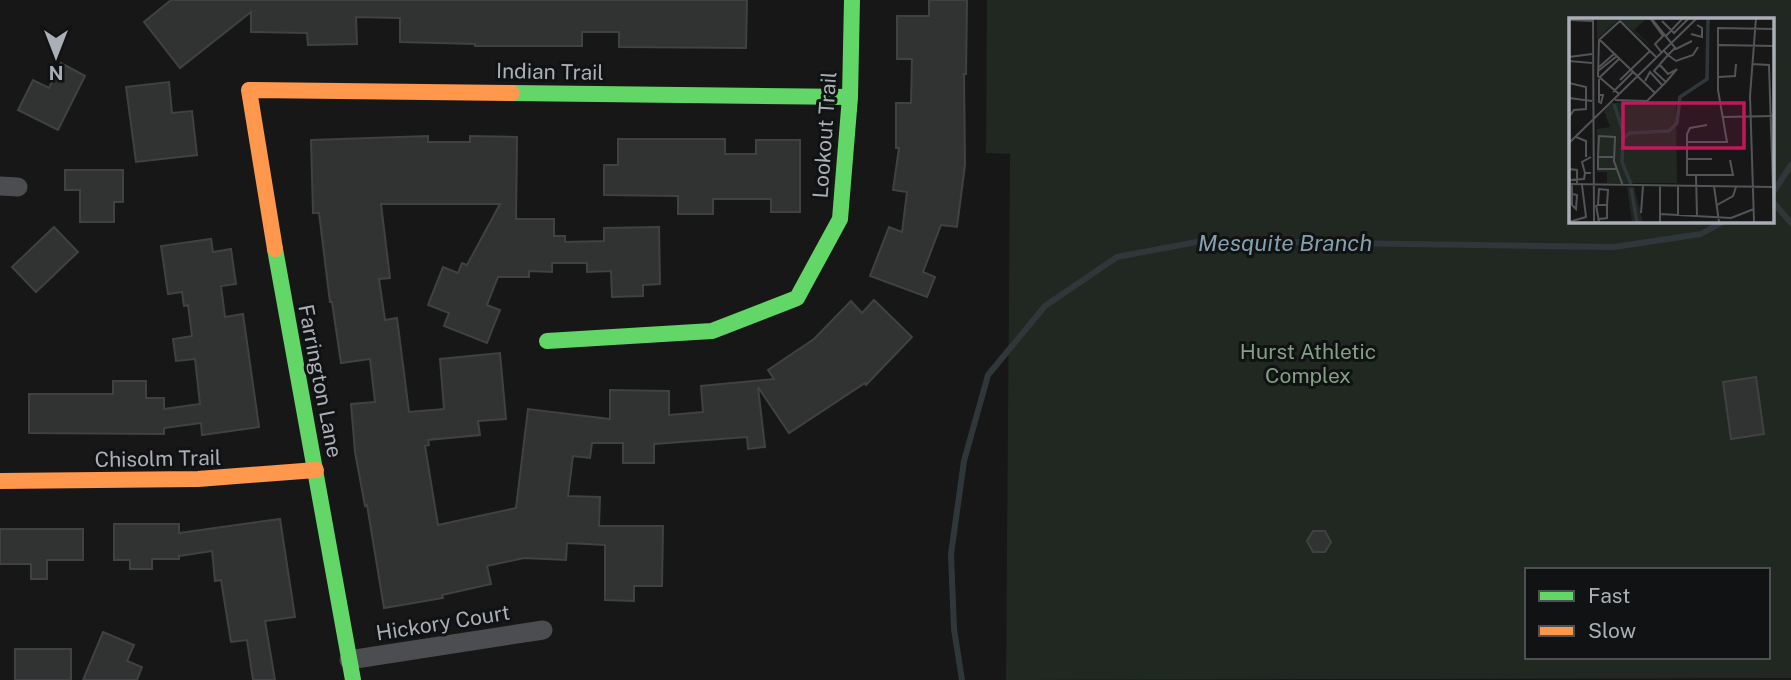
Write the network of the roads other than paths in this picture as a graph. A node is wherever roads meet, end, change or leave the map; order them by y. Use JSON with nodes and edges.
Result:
{"nodes":[{"id":1,"x":852,"y":0,"type":"edge"},
{"id":2,"x":249,"y":90,"type":"joint"},
{"id":3,"x":849,"y":97,"type":"junction"},
{"id":4,"x":547,"y":341,"type":"dead end"},
{"id":5,"x":316,"y":470,"type":"junction"},
{"id":6,"x":0,"y":481,"type":"edge"},
{"id":7,"x":543,"y":630,"type":"dead end"},
{"id":8,"x":349,"y":660,"type":"junction"},
{"id":9,"x":353,"y":680,"type":"edge"}],
"edges":[{"from":1,"to":3,"type":"street","name":"Lookout Trail"},
{"from":2,"to":3,"type":"street","name":"Indian Trail"},
{"from":2,"to":5,"type":"street","name":"Farrington Lane"},
{"from":3,"to":4,"type":"street","name":"Lookout Trail"},
{"from":5,"to":6,"type":"street","name":"Chisolm Trail"},
{"from":5,"to":8,"type":"street","name":"Farrington Lane"},
{"from":7,"to":8,"type":"street","name":"Hickory Court"},
{"from":8,"to":9,"type":"street","name":"Farrington Lane"}]}
